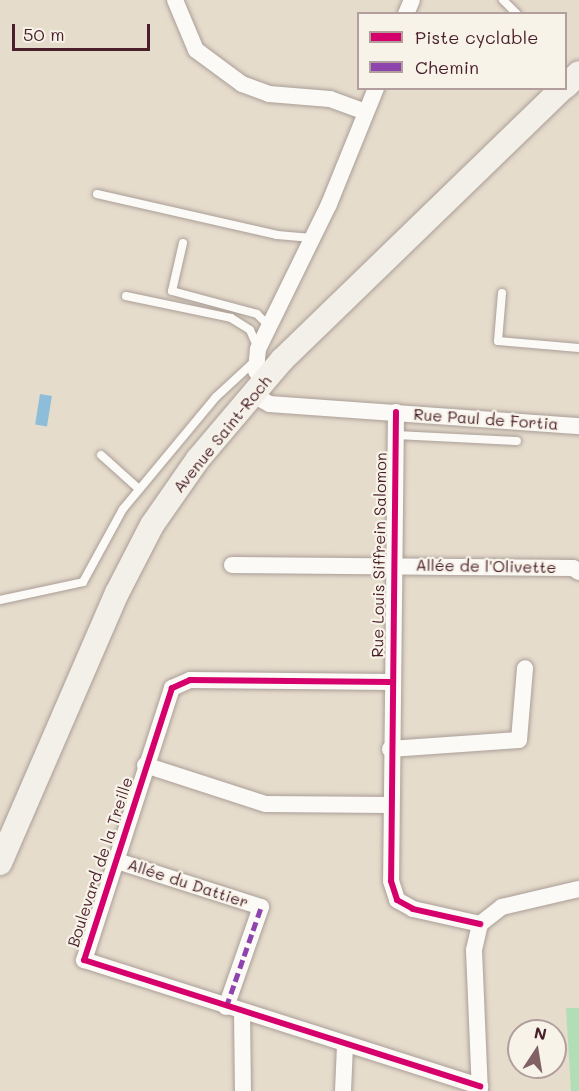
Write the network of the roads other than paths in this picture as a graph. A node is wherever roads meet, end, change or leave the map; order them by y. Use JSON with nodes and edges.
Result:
{"nodes":[{"id":1,"x":175,"y":0,"type":"edge"},
{"id":2,"x":503,"y":0,"type":"edge"},
{"id":3,"x":516,"y":12,"type":"edge"},
{"id":4,"x":579,"y":73,"type":"edge"},
{"id":5,"x":567,"y":84,"type":"edge"},
{"id":6,"x":375,"y":90,"type":"edge"},
{"id":7,"x":561,"y":90,"type":"edge"},
{"id":8,"x":366,"y":112,"type":"junction"},
{"id":9,"x":98,"y":194,"type":"dead end"},
{"id":10,"x":312,"y":238,"type":"junction"},
{"id":11,"x":183,"y":243,"type":"dead end"},
{"id":12,"x":502,"y":293,"type":"dead end"},
{"id":13,"x":126,"y":296,"type":"dead end"},
{"id":14,"x":269,"y":326,"type":"junction"},
{"id":15,"x":579,"y":348,"type":"edge"},
{"id":16,"x":257,"y":371,"type":"junction"},
{"id":17,"x":396,"y":412,"type":"junction"},
{"id":18,"x":579,"y":426,"type":"edge"},
{"id":19,"x":395,"y":435,"type":"junction"},
{"id":20,"x":517,"y":441,"type":"dead end"},
{"id":21,"x":101,"y":455,"type":"dead end"},
{"id":22,"x":139,"y":489,"type":"junction"},
{"id":23,"x":232,"y":565,"type":"dead end"},
{"id":24,"x":392,"y":565,"type":"junction"},
{"id":25,"x":579,"y":572,"type":"edge"},
{"id":26,"x":0,"y":600,"type":"edge"},
{"id":27,"x":525,"y":668,"type":"dead end"},
{"id":28,"x":390,"y":682,"type":"junction"},
{"id":29,"x":390,"y":749,"type":"junction"},
{"id":30,"x":145,"y":765,"type":"junction"},
{"id":31,"x":391,"y":806,"type":"junction"},
{"id":32,"x":114,"y":860,"type":"junction"},
{"id":33,"x":0,"y":864,"type":"edge"},
{"id":34,"x":579,"y":889,"type":"edge"},
{"id":35,"x":480,"y":924,"type":"junction"},
{"id":36,"x":234,"y":1010,"type":"junction"},
{"id":37,"x":345,"y":1046,"type":"junction"},
{"id":38,"x":480,"y":1089,"type":"edge"},
{"id":39,"x":243,"y":1091,"type":"edge"},
{"id":40,"x":343,"y":1091,"type":"edge"}],
"edges":[{"from":1,"to":8,"type":"street"},
{"from":2,"to":3,"type":"lane"},
{"from":4,"to":5,"type":"main road","name":"Avenue Saint-Roch"},
{"from":6,"to":8,"type":"street"},
{"from":7,"to":16,"type":"main road","name":"Avenue Saint-Roch"},
{"from":8,"to":10,"type":"street"},
{"from":9,"to":10,"type":"lane"},
{"from":10,"to":14,"type":"street"},
{"from":11,"to":14,"type":"lane"},
{"from":12,"to":15,"type":"lane"},
{"from":13,"to":16,"type":"lane"},
{"from":14,"to":16,"type":"street"},
{"from":16,"to":17,"type":"street","name":"Rue Paul de Fortia"},
{"from":16,"to":22,"type":"lane"},
{"from":16,"to":33,"type":"main road","name":"Avenue Saint-Roch"},
{"from":17,"to":18,"type":"street","name":"Rue Paul de Fortia"},
{"from":17,"to":19,"type":"street","name":"Rue Louis Siffrein Salomon"},
{"from":19,"to":20,"type":"lane"},
{"from":19,"to":24,"type":"street","name":"Rue Louis Siffrein Salomon"},
{"from":21,"to":22,"type":"lane"},
{"from":22,"to":26,"type":"lane"},
{"from":23,"to":24,"type":"street","name":"Allée de l'Olivette"},
{"from":24,"to":25,"type":"street","name":"Allée de l'Olivette"},
{"from":24,"to":28,"type":"street","name":"Rue Louis Siffrein Salomon"},
{"from":27,"to":29,"type":"street"},
{"from":28,"to":29,"type":"street","name":"Rue Louis Siffrein Salomon"},
{"from":28,"to":30,"type":"street","name":"Boulevard de la Treille"},
{"from":29,"to":31,"type":"street","name":"Rue Louis Siffrein Salomon"},
{"from":30,"to":31,"type":"street"},
{"from":30,"to":32,"type":"street","name":"Boulevard de la Treille"},
{"from":31,"to":35,"type":"street","name":"Rue Louis Siffrein Salomon"},
{"from":32,"to":36,"type":"street","name":"Allée du Dattier"},
{"from":32,"to":36,"type":"street","name":"Boulevard de la Treille"},
{"from":34,"to":35,"type":"street"},
{"from":35,"to":38,"type":"street"},
{"from":36,"to":37,"type":"street","name":"Boulevard de la Treille"},
{"from":36,"to":39,"type":"street"},
{"from":37,"to":38,"type":"street","name":"Boulevard de la Treille"},
{"from":37,"to":40,"type":"street"}]}
